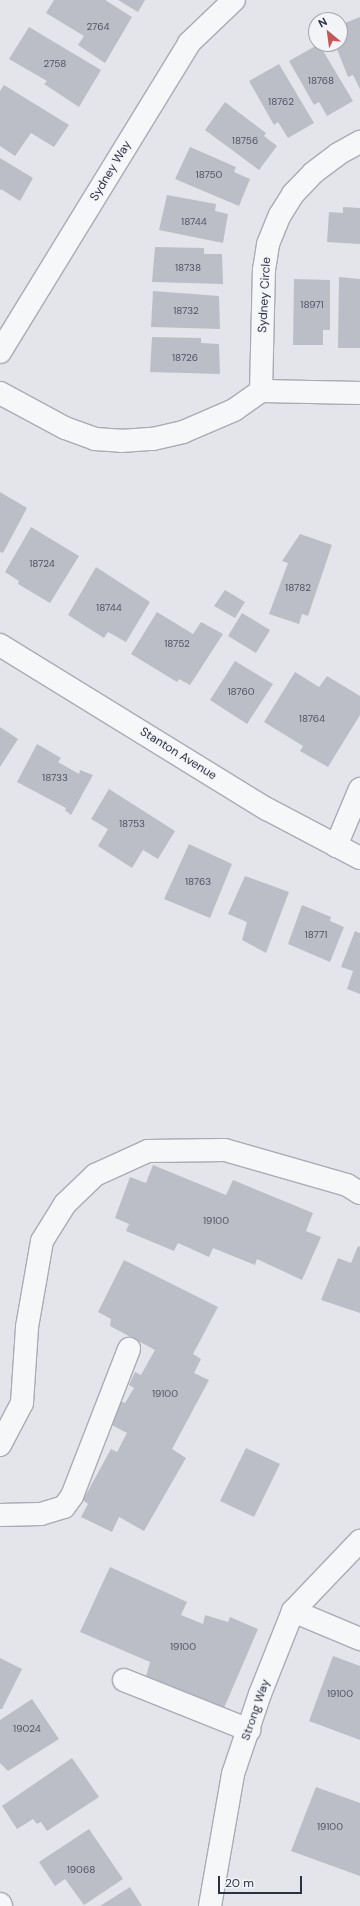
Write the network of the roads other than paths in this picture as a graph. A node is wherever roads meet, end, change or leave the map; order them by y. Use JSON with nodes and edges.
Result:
{"nodes":[{"id":1,"x":234,"y":0,"type":"edge"},
{"id":2,"x":360,"y":142,"type":"edge"},
{"id":3,"x":0,"y":352,"type":"edge"},
{"id":4,"x":261,"y":391,"type":"junction"},
{"id":5,"x":0,"y":393,"type":"edge"},
{"id":6,"x":360,"y":393,"type":"edge"},
{"id":7,"x":0,"y":645,"type":"edge"},
{"id":8,"x":360,"y":789,"type":"edge"},
{"id":9,"x":336,"y":846,"type":"junction"},
{"id":10,"x":360,"y":858,"type":"edge"},
{"id":11,"x":360,"y":1193,"type":"edge"},
{"id":12,"x":128,"y":1349,"type":"dead end"},
{"id":13,"x":0,"y":1445,"type":"edge"},
{"id":14,"x":0,"y":1515,"type":"edge"},
{"id":15,"x":360,"y":1541,"type":"edge"},
{"id":16,"x":293,"y":1611,"type":"junction"},
{"id":17,"x":360,"y":1639,"type":"edge"},
{"id":18,"x":124,"y":1680,"type":"dead end"},
{"id":19,"x":249,"y":1730,"type":"junction"},
{"id":20,"x":210,"y":1906,"type":"edge"}],
"edges":[{"from":1,"to":3,"type":"street","name":"Sydney Way"},
{"from":2,"to":4,"type":"street","name":"Sydney Circle"},
{"from":4,"to":5,"type":"street"},
{"from":4,"to":6,"type":"street"},
{"from":7,"to":9,"type":"street","name":"Stanton Avenue"},
{"from":8,"to":9,"type":"street"},
{"from":9,"to":10,"type":"street","name":"Stanton Avenue"},
{"from":11,"to":13,"type":"street"},
{"from":12,"to":14,"type":"street"},
{"from":15,"to":16,"type":"street","name":"Strong Way"},
{"from":16,"to":17,"type":"street"},
{"from":16,"to":19,"type":"street","name":"Strong Way"},
{"from":18,"to":19,"type":"street"},
{"from":19,"to":20,"type":"street","name":"Strong Way"}]}
